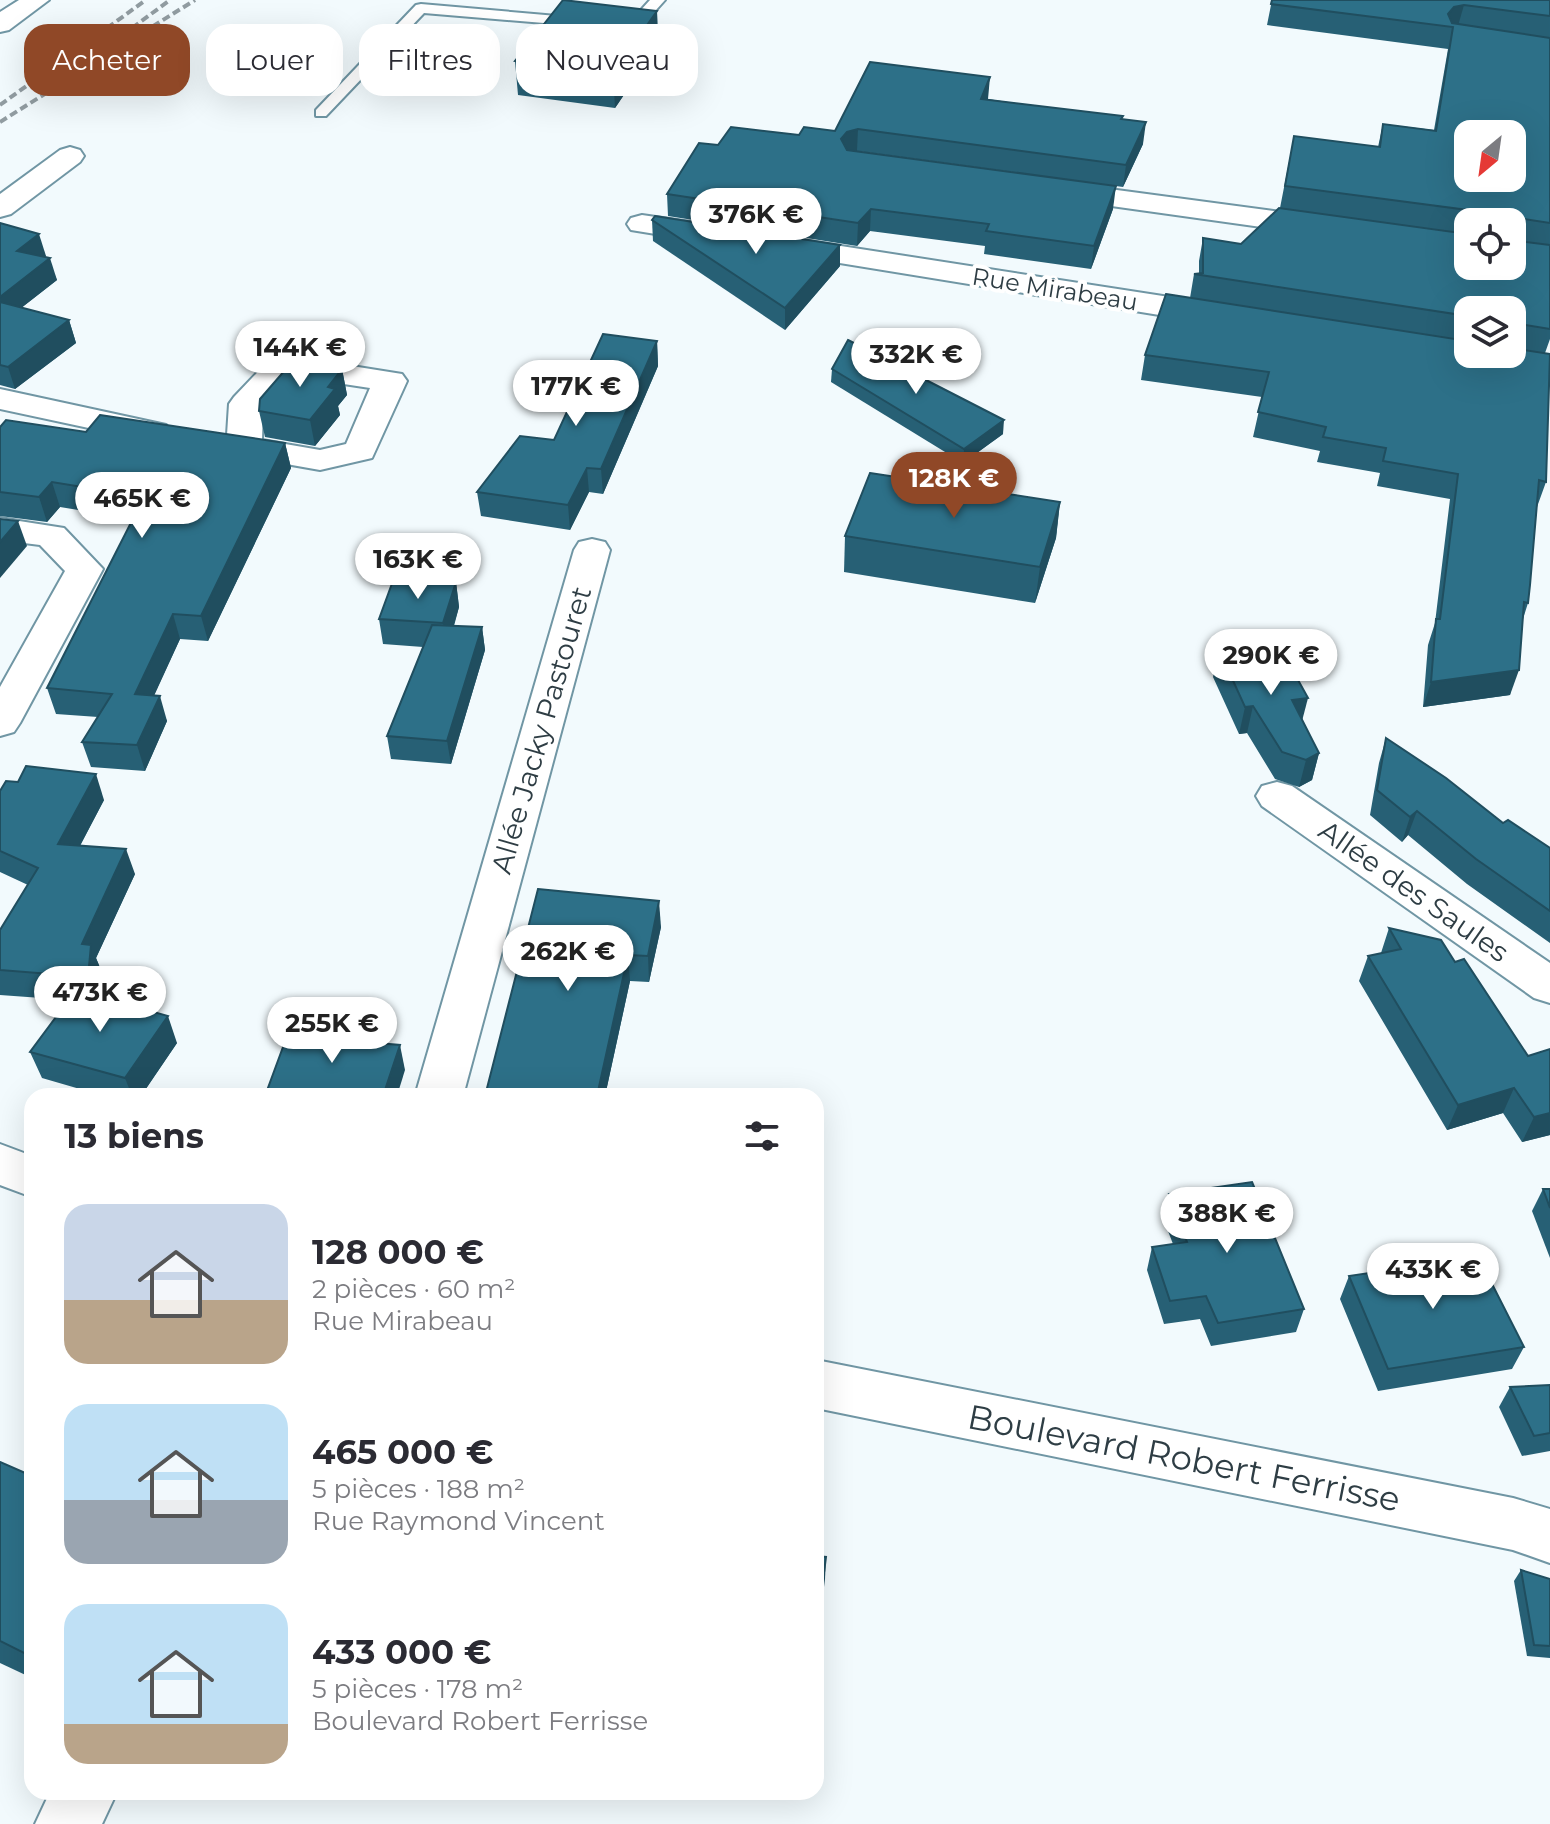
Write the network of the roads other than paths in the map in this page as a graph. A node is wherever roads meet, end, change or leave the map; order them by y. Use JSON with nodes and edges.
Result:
{"nodes":[{"id":1,"x":36,"y":0,"type":"edge"},
{"id":2,"x":658,"y":0,"type":"edge"},
{"id":3,"x":0,"y":24,"type":"edge"},
{"id":4,"x":321,"y":113,"type":"dead end"},
{"id":5,"x":70,"y":156,"type":"dead end"},
{"id":6,"x":1029,"y":187,"type":"edge"},
{"id":7,"x":0,"y":208,"type":"edge"},
{"id":8,"x":642,"y":224,"type":"dead end"},
{"id":9,"x":1358,"y":232,"type":"edge"},
{"id":10,"x":1250,"y":320,"type":"edge"},
{"id":11,"x":0,"y":399,"type":"edge"},
{"id":12,"x":244,"y":447,"type":"edge"},
{"id":13,"x":0,"y":529,"type":"edge"},
{"id":14,"x":592,"y":550,"type":"dead end"},
{"id":15,"x":0,"y":723,"type":"edge"},
{"id":16,"x":1277,"y":796,"type":"dead end"},
{"id":17,"x":1550,"y":986,"type":"edge"},
{"id":18,"x":441,"y":1088,"type":"edge"},
{"id":19,"x":0,"y":1164,"type":"edge"},
{"id":20,"x":24,"y":1174,"type":"edge"},
{"id":21,"x":824,"y":1386,"type":"edge"},
{"id":22,"x":1550,"y":1536,"type":"edge"},
{"id":23,"x":81,"y":1800,"type":"edge"},
{"id":24,"x":66,"y":1824,"type":"edge"}],
"edges":[{"from":1,"to":3,"type":"street"},
{"from":2,"to":4,"type":"lane"},
{"from":5,"to":7,"type":"street"},
{"from":6,"to":9,"type":"street"},
{"from":8,"to":10,"type":"street","name":"Rue Mirabeau"},
{"from":11,"to":12,"type":"street"},
{"from":13,"to":15,"type":"street"},
{"from":14,"to":18,"type":"street","name":"Allée Jacky Pastouret"},
{"from":16,"to":17,"type":"street","name":"Allée des Saules"},
{"from":19,"to":20,"type":"street"},
{"from":21,"to":22,"type":"street","name":"Boulevard Robert Ferrisse"},
{"from":23,"to":24,"type":"street"}]}
